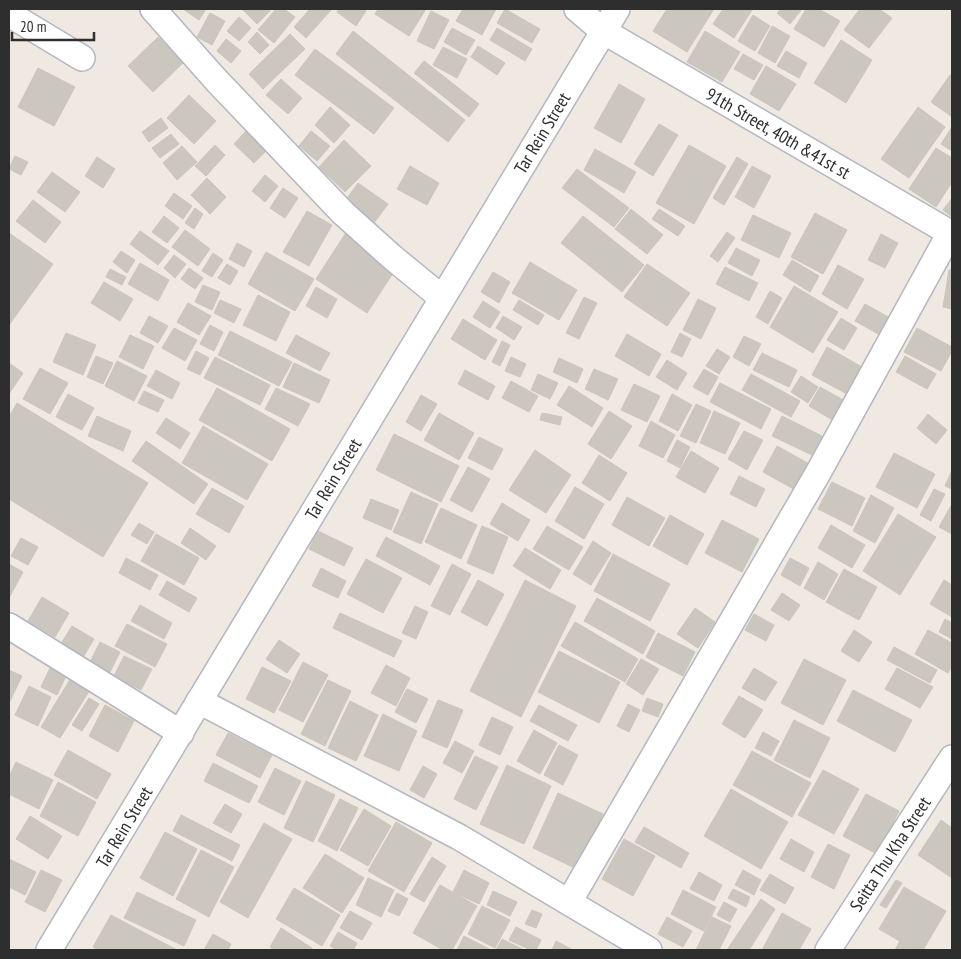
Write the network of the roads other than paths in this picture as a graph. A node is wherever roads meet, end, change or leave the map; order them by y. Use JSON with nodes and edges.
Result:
{"nodes":[{"id":1,"x":153,"y":9,"type":"edge"},
{"id":2,"x":577,"y":9,"type":"edge"},
{"id":3,"x":617,"y":9,"type":"edge"},
{"id":4,"x":9,"y":14,"type":"edge"},
{"id":5,"x":603,"y":31,"type":"junction"},
{"id":6,"x":82,"y":58,"type":"dead end"},
{"id":7,"x":951,"y":234,"type":"edge"},
{"id":8,"x":442,"y":298,"type":"junction"},
{"id":9,"x":9,"y":626,"type":"edge"},
{"id":10,"x":199,"y":701,"type":"junction"},
{"id":11,"x":180,"y":733,"type":"junction"},
{"id":12,"x":952,"y":758,"type":"edge"},
{"id":13,"x":569,"y":902,"type":"junction"},
{"id":14,"x":49,"y":950,"type":"edge"},
{"id":15,"x":649,"y":950,"type":"edge"},
{"id":16,"x":828,"y":950,"type":"edge"}],
"edges":[{"from":1,"to":8,"type":"street"},
{"from":2,"to":5,"type":"street","name":"91th Street, 40th &41st st"},
{"from":3,"to":5,"type":"street","name":"Tar Rein Street"},
{"from":4,"to":6,"type":"street"},
{"from":5,"to":7,"type":"street","name":"91th Street, 40th &41st st"},
{"from":5,"to":8,"type":"street","name":"Tar Rein Street"},
{"from":7,"to":13,"type":"street"},
{"from":8,"to":10,"type":"street","name":"Tar Rein Street"},
{"from":9,"to":11,"type":"street"},
{"from":10,"to":11,"type":"street","name":"Tar Rein Street"},
{"from":10,"to":13,"type":"street"},
{"from":11,"to":14,"type":"street","name":"Tar Rein Street"},
{"from":12,"to":16,"type":"street","name":"Seitta Thu Kha Street"},
{"from":13,"to":15,"type":"street"}]}
